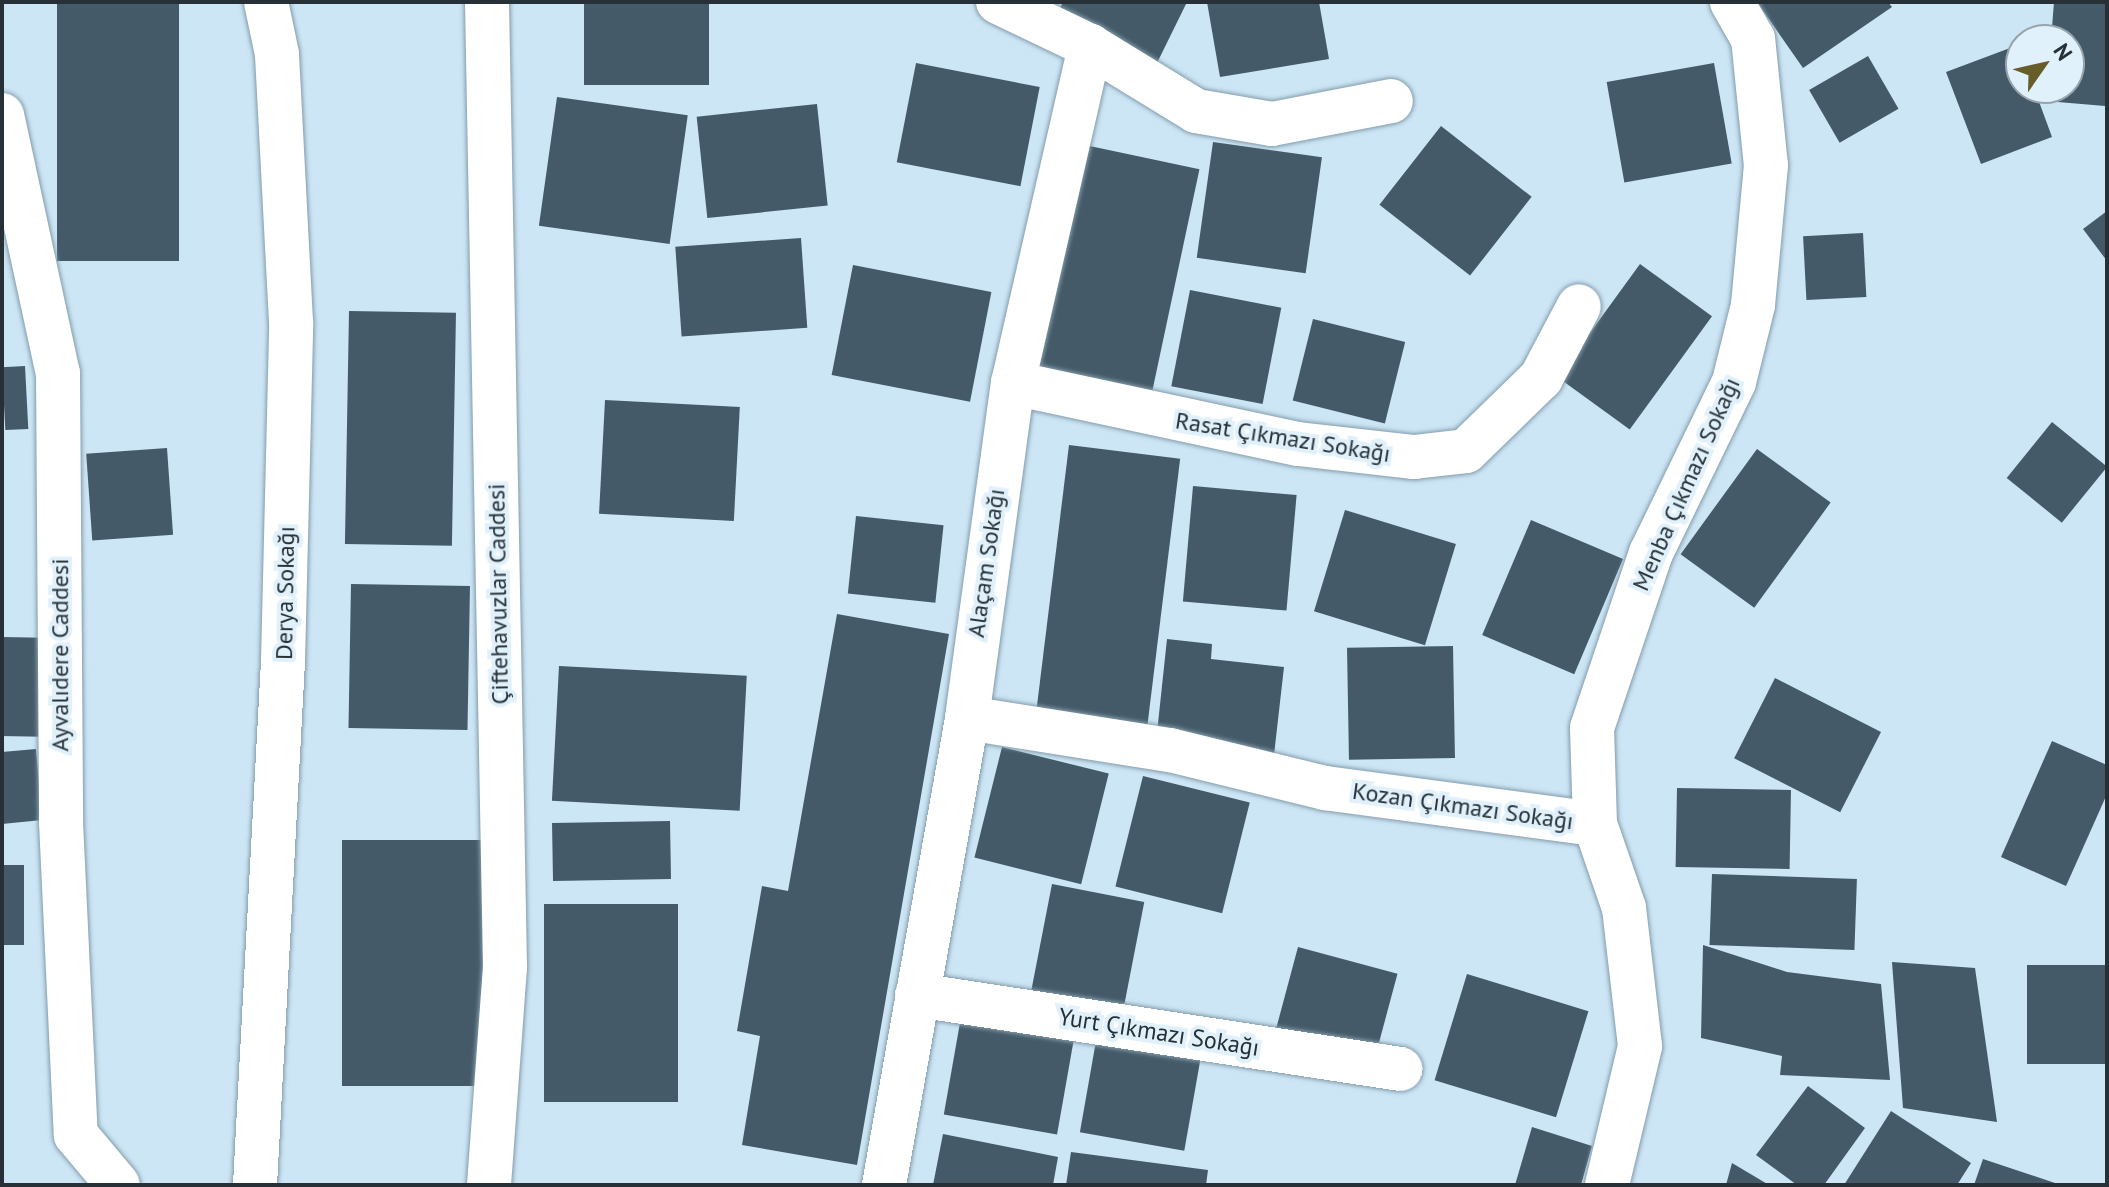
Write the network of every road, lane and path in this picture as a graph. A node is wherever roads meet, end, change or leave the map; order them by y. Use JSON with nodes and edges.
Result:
{"nodes":[{"id":1,"x":266,"y":2,"type":"edge"},
{"id":2,"x":487,"y":2,"type":"edge"},
{"id":3,"x":998,"y":2,"type":"edge"},
{"id":4,"x":1732,"y":2,"type":"edge"},
{"id":5,"x":1090,"y":46,"type":"junction"},
{"id":6,"x":1391,"y":101,"type":"dead end"},
{"id":7,"x":2,"y":115,"type":"edge"},
{"id":8,"x":1579,"y":306,"type":"dead end"},
{"id":9,"x":1013,"y":383,"type":"junction"},
{"id":10,"x":967,"y":718,"type":"junction"},
{"id":11,"x":1595,"y":824,"type":"junction"},
{"id":12,"x":917,"y":995,"type":"junction"},
{"id":13,"x":1400,"y":1069,"type":"dead end"},
{"id":14,"x":118,"y":1185,"type":"edge"},
{"id":15,"x":255,"y":1185,"type":"edge"},
{"id":16,"x":489,"y":1185,"type":"edge"},
{"id":17,"x":884,"y":1185,"type":"edge"},
{"id":18,"x":1607,"y":1185,"type":"edge"}],
"edges":[{"from":1,"to":15,"type":"street","name":"Derya Sokağı"},
{"from":2,"to":16,"type":"street","name":"Çiftehavuzlar Caddesi"},
{"from":3,"to":5,"type":"street"},
{"from":4,"to":11,"type":"street","name":"Menba Çıkmazı Sokağı"},
{"from":5,"to":6,"type":"street"},
{"from":5,"to":9,"type":"street","name":"Alaçam Sokağı"},
{"from":7,"to":14,"type":"street","name":"Ayvalıdere Caddesi"},
{"from":8,"to":9,"type":"street","name":"Rasat Çıkmazı Sokağı"},
{"from":9,"to":10,"type":"street","name":"Alaçam Sokağı"},
{"from":10,"to":11,"type":"street","name":"Kozan Çıkmazı Sokağı"},
{"from":10,"to":12,"type":"street","name":"Alaçam Sokağı"},
{"from":11,"to":18,"type":"street","name":"Kozan Çıkmazı Sokağı"},
{"from":12,"to":13,"type":"street","name":"Yurt Çıkmazı Sokağı"},
{"from":12,"to":17,"type":"street","name":"Alaçam Sokağı"}]}
